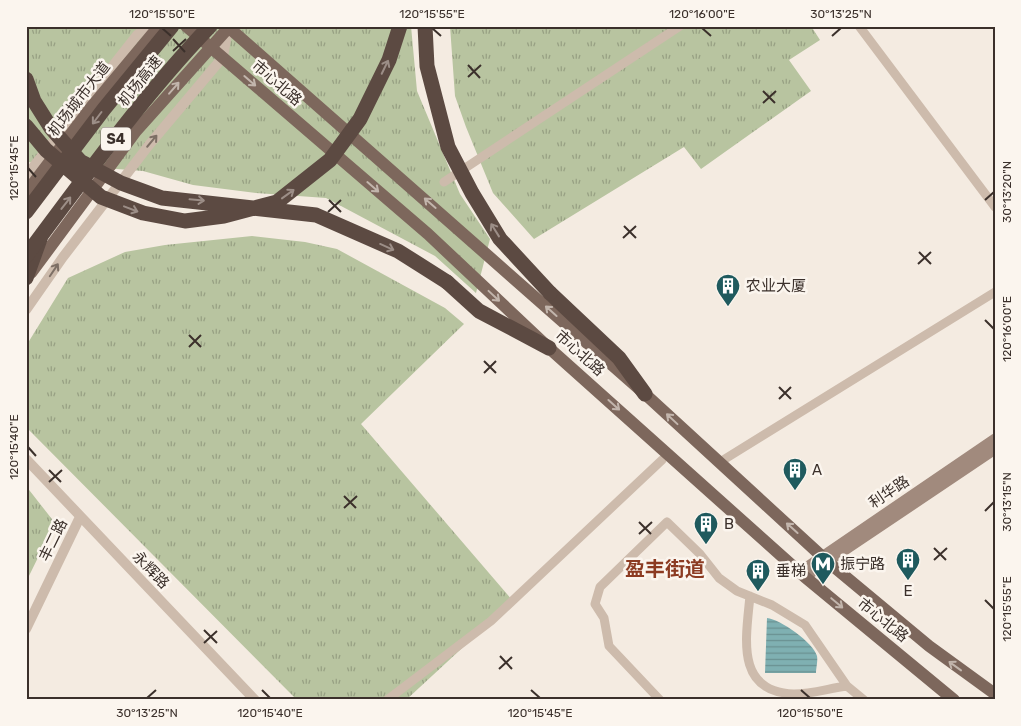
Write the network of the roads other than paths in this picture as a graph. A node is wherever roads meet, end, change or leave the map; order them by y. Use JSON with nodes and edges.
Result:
{"nodes":[{"id":1,"x":150,"y":26,"type":"edge"},
{"id":2,"x":159,"y":26,"type":"edge"},
{"id":3,"x":172,"y":26,"type":"edge"},
{"id":4,"x":186,"y":26,"type":"edge"},
{"id":5,"x":210,"y":26,"type":"edge"},
{"id":6,"x":400,"y":26,"type":"edge"},
{"id":7,"x":425,"y":26,"type":"edge"},
{"id":8,"x":680,"y":26,"type":"edge"},
{"id":9,"x":859,"y":26,"type":"edge"},
{"id":10,"x":228,"y":27,"type":"edge"},
{"id":11,"x":210,"y":47,"type":"junction"},
{"id":12,"x":223,"y":57,"type":"junction"},
{"id":13,"x":26,"y":80,"type":"edge"},
{"id":14,"x":26,"y":126,"type":"edge"},
{"id":15,"x":55,"y":173,"type":"junction"},
{"id":16,"x":26,"y":176,"type":"edge"},
{"id":17,"x":444,"y":182,"type":"dead end"},
{"id":18,"x":26,"y":193,"type":"edge"},
{"id":19,"x":26,"y":204,"type":"edge"},
{"id":20,"x":995,"y":207,"type":"edge"},
{"id":21,"x":26,"y":212,"type":"edge"},
{"id":22,"x":42,"y":235,"type":"junction"},
{"id":23,"x":26,"y":256,"type":"edge"},
{"id":24,"x":26,"y":278,"type":"edge"},
{"id":25,"x":995,"y":292,"type":"edge"},
{"id":26,"x":26,"y":310,"type":"edge"},
{"id":27,"x":549,"y":348,"type":"junction"},
{"id":28,"x":645,"y":394,"type":"junction"},
{"id":29,"x":995,"y":439,"type":"edge"},
{"id":30,"x":995,"y":449,"type":"edge"},
{"id":31,"x":26,"y":460,"type":"edge"},
{"id":32,"x":662,"y":460,"type":"dead end"},
{"id":33,"x":720,"y":462,"type":"junction"},
{"id":34,"x":80,"y":517,"type":"junction"},
{"id":35,"x":825,"y":559,"type":"junction"},
{"id":36,"x":802,"y":574,"type":"junction"},
{"id":37,"x":750,"y":596,"type":"junction"},
{"id":38,"x":26,"y":629,"type":"edge"},
{"id":39,"x":847,"y":686,"type":"junction"},
{"id":40,"x":995,"y":694,"type":"edge"},
{"id":41,"x":255,"y":700,"type":"edge"},
{"id":42,"x":387,"y":700,"type":"edge"},
{"id":43,"x":660,"y":700,"type":"edge"},
{"id":44,"x":864,"y":700,"type":"edge"},
{"id":45,"x":954,"y":700,"type":"edge"}],
"edges":[{"from":1,"to":16,"type":"street"},
{"from":2,"to":18,"type":"main road","name":"机场城市大道"},
{"from":3,"to":15,"type":"highway","name":"机场高速","number":"S4","one_way":true,"bridge":true},
{"from":4,"to":11,"type":"main road","name":"市心北路"},
{"from":22,"to":5,"type":"highway","name":"机场高速","number":"S4","one_way":true,"bridge":true},
{"from":14,"to":6,"type":"highway","one_way":true,"bridge":true},
{"from":28,"to":7,"type":"highway","one_way":true,"bridge":true},
{"from":8,"to":17,"type":"street"},
{"from":9,"to":20,"type":"street"},
{"from":10,"to":11,"type":"main road"},
{"from":10,"to":12,"type":"street"},
{"from":28,"to":10,"type":"main road","name":"市心北路","one_way":true},
{"from":11,"to":12,"type":"main road","name":"市心北路"},
{"from":24,"to":11,"type":"main road","one_way":true},
{"from":26,"to":12,"type":"street","one_way":true},
{"from":12,"to":27,"type":"main road","name":"市心北路","one_way":true},
{"from":13,"to":27,"type":"highway","one_way":true,"bridge":true},
{"from":15,"to":19,"type":"highway","bridge":true},
{"from":15,"to":21,"type":"highway","name":"机场高速","number":"S4","bridge":true},
{"from":22,"to":23,"type":"highway","name":"机场高速","number":"S4","bridge":true},
{"from":22,"to":24,"type":"highway"},
{"from":25,"to":33,"type":"street"},
{"from":27,"to":36,"type":"main road","name":"市心北路","one_way":true},
{"from":33,"to":28,"type":"main road","name":"市心北路","one_way":true},
{"from":29,"to":35,"type":"main road","name":"利华路"},
{"from":30,"to":35,"type":"main road","name":"利华路"},
{"from":31,"to":34,"type":"street","name":"永辉路"},
{"from":32,"to":42,"type":"street"},
{"from":35,"to":33,"type":"main road","name":"市心北路","one_way":true},
{"from":34,"to":38,"type":"street","name":"丰二路"},
{"from":34,"to":41,"type":"street","name":"永辉路"},
{"from":35,"to":36,"type":"main road","name":"利华路"},
{"from":40,"to":35,"type":"main road","name":"市心北路","one_way":true},
{"from":36,"to":45,"type":"main road","name":"市心北路","one_way":true},
{"from":37,"to":39,"type":"street"},
{"from":37,"to":39,"type":"street"},
{"from":37,"to":43,"type":"street"},
{"from":39,"to":44,"type":"street"}]}
